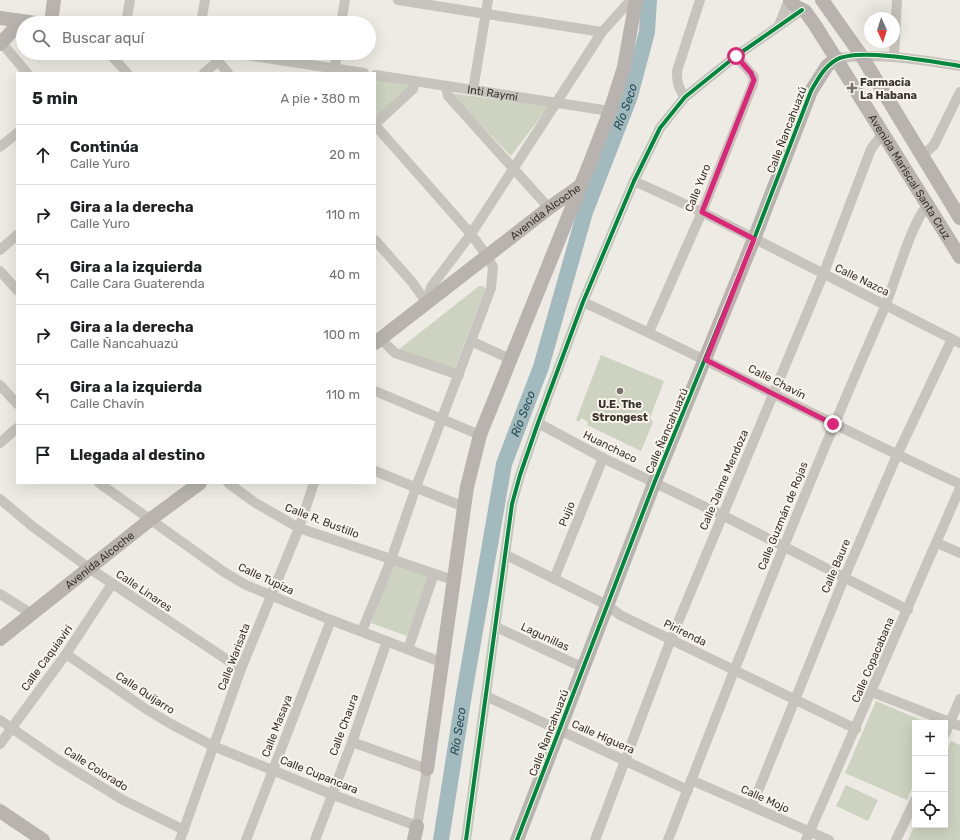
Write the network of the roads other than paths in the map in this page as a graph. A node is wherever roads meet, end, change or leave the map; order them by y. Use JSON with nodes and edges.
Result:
{"nodes":[{"id":1,"x":54,"y":0,"type":"edge"},
{"id":2,"x":130,"y":0,"type":"edge"},
{"id":3,"x":205,"y":0,"type":"edge"},
{"id":4,"x":345,"y":0,"type":"edge"},
{"id":5,"x":398,"y":0,"type":"edge"},
{"id":6,"x":488,"y":0,"type":"edge"},
{"id":7,"x":631,"y":0,"type":"edge"},
{"id":8,"x":636,"y":0,"type":"edge"},
{"id":9,"x":700,"y":0,"type":"edge"},
{"id":10,"x":789,"y":0,"type":"edge"},
{"id":11,"x":822,"y":0,"type":"edge"},
{"id":12,"x":897,"y":0,"type":"edge"},
{"id":13,"x":803,"y":11,"type":"junction"},
{"id":14,"x":486,"y":13,"type":"junction"},
{"id":15,"x":52,"y":16,"type":"edge"},
{"id":16,"x":127,"y":16,"type":"edge"},
{"id":17,"x":202,"y":16,"type":"edge"},
{"id":18,"x":342,"y":16,"type":"edge"},
{"id":19,"x":0,"y":18,"type":"edge"},
{"id":20,"x":16,"y":20,"type":"joint"},
{"id":21,"x":779,"y":25,"type":"junction"},
{"id":22,"x":602,"y":32,"type":"junction"},
{"id":23,"x":0,"y":43,"type":"edge"},
{"id":24,"x":861,"y":55,"type":"junction"},
{"id":25,"x":736,"y":56,"type":"junction"},
{"id":26,"x":894,"y":56,"type":"junction"},
{"id":27,"x":837,"y":58,"type":"junction"},
{"id":28,"x":115,"y":60,"type":"edge"},
{"id":29,"x":217,"y":60,"type":"edge"},
{"id":30,"x":222,"y":60,"type":"edge"},
{"id":31,"x":273,"y":60,"type":"edge"},
{"id":32,"x":336,"y":60,"type":"edge"},
{"id":33,"x":960,"y":66,"type":"edge"},
{"id":34,"x":334,"y":71,"type":"edge"},
{"id":35,"x":26,"y":72,"type":"edge"},
{"id":36,"x":126,"y":72,"type":"edge"},
{"id":37,"x":205,"y":72,"type":"edge"},
{"id":38,"x":228,"y":72,"type":"edge"},
{"id":39,"x":349,"y":72,"type":"edge"},
{"id":40,"x":376,"y":75,"type":"edge"},
{"id":41,"x":415,"y":81,"type":"junction"},
{"id":42,"x":446,"y":86,"type":"junction"},
{"id":43,"x":473,"y":90,"type":"junction"},
{"id":44,"x":960,"y":92,"type":"edge"},
{"id":45,"x":685,"y":97,"type":"junction"},
{"id":46,"x":556,"y":102,"type":"junction"},
{"id":47,"x":610,"y":110,"type":"junction"},
{"id":48,"x":376,"y":123,"type":"edge"},
{"id":49,"x":376,"y":125,"type":"edge"},
{"id":50,"x":883,"y":133,"type":"junction"},
{"id":51,"x":16,"y":134,"type":"edge"},
{"id":52,"x":0,"y":147,"type":"edge"},
{"id":53,"x":922,"y":156,"type":"junction"},
{"id":54,"x":512,"y":168,"type":"junction"},
{"id":55,"x":634,"y":181,"type":"junction"},
{"id":56,"x":580,"y":186,"type":"junction"},
{"id":57,"x":928,"y":205,"type":"junction"},
{"id":58,"x":548,"y":208,"type":"junction"},
{"id":59,"x":702,"y":212,"type":"junction"},
{"id":60,"x":960,"y":218,"type":"edge"},
{"id":61,"x":471,"y":234,"type":"junction"},
{"id":62,"x":16,"y":236,"type":"edge"},
{"id":63,"x":754,"y":239,"type":"junction"},
{"id":64,"x":376,"y":241,"type":"edge"},
{"id":65,"x":0,"y":250,"type":"edge"},
{"id":66,"x":486,"y":256,"type":"junction"},
{"id":67,"x":960,"y":258,"type":"edge"},
{"id":68,"x":0,"y":271,"type":"edge"},
{"id":69,"x":824,"y":275,"type":"junction"},
{"id":70,"x":16,"y":289,"type":"edge"},
{"id":71,"x":426,"y":302,"type":"junction"},
{"id":72,"x":583,"y":302,"type":"junction"},
{"id":73,"x":885,"y":305,"type":"junction"},
{"id":74,"x":649,"y":332,"type":"junction"},
{"id":75,"x":378,"y":340,"type":"edge"},
{"id":76,"x":471,"y":341,"type":"junction"},
{"id":77,"x":956,"y":341,"type":"edge"},
{"id":78,"x":510,"y":359,"type":"junction"},
{"id":79,"x":706,"y":360,"type":"junction"},
{"id":80,"x":459,"y":376,"type":"junction"},
{"id":81,"x":0,"y":385,"type":"edge"},
{"id":82,"x":376,"y":391,"type":"edge"},
{"id":83,"x":773,"y":394,"type":"junction"},
{"id":84,"x":16,"y":403,"type":"edge"},
{"id":85,"x":443,"y":419,"type":"junction"},
{"id":86,"x":538,"y":423,"type":"junction"},
{"id":87,"x":833,"y":424,"type":"junction"},
{"id":88,"x":16,"y":429,"type":"edge"},
{"id":89,"x":480,"y":435,"type":"junction"},
{"id":90,"x":0,"y":443,"type":"edge"},
{"id":91,"x":897,"y":455,"type":"junction"},
{"id":92,"x":603,"y":458,"type":"junction"},
{"id":93,"x":376,"y":471,"type":"edge"},
{"id":94,"x":655,"y":482,"type":"junction"},
{"id":95,"x":100,"y":484,"type":"edge"},
{"id":96,"x":199,"y":484,"type":"edge"},
{"id":97,"x":229,"y":484,"type":"edge"},
{"id":98,"x":314,"y":484,"type":"edge"},
{"id":99,"x":960,"y":484,"type":"edge"},
{"id":100,"x":416,"y":487,"type":"junction"},
{"id":101,"x":960,"y":488,"type":"edge"},
{"id":102,"x":0,"y":499,"type":"edge"},
{"id":103,"x":464,"y":507,"type":"junction"},
{"id":104,"x":722,"y":515,"type":"junction"},
{"id":105,"x":151,"y":519,"type":"junction"},
{"id":106,"x":299,"y":528,"type":"junction"},
{"id":107,"x":937,"y":543,"type":"junction"},
{"id":108,"x":784,"y":546,"type":"junction"},
{"id":109,"x":960,"y":553,"type":"edge"},
{"id":110,"x":506,"y":555,"type":"junction"},
{"id":111,"x":391,"y":560,"type":"junction"},
{"id":112,"x":89,"y":568,"type":"junction"},
{"id":113,"x":434,"y":574,"type":"junction"},
{"id":114,"x":845,"y":576,"type":"junction"},
{"id":115,"x":554,"y":579,"type":"junction"},
{"id":116,"x":453,"y":580,"type":"junction"},
{"id":117,"x":112,"y":584,"type":"junction"},
{"id":118,"x":0,"y":594,"type":"edge"},
{"id":119,"x":271,"y":596,"type":"junction"},
{"id":120,"x":607,"y":605,"type":"junction"},
{"id":121,"x":908,"y":610,"type":"junction"},
{"id":122,"x":32,"y":614,"type":"junction"},
{"id":123,"x":331,"y":620,"type":"junction"},
{"id":124,"x":496,"y":627,"type":"junction"},
{"id":125,"x":362,"y":631,"type":"junction"},
{"id":126,"x":0,"y":639,"type":"edge"},
{"id":127,"x":671,"y":639,"type":"junction"},
{"id":128,"x":387,"y":641,"type":"junction"},
{"id":129,"x":408,"y":648,"type":"junction"},
{"id":130,"x":66,"y":654,"type":"junction"},
{"id":131,"x":441,"y":662,"type":"junction"},
{"id":132,"x":584,"y":668,"type":"junction"},
{"id":133,"x":241,"y":669,"type":"junction"},
{"id":134,"x":732,"y":670,"type":"junction"},
{"id":135,"x":872,"y":692,"type":"junction"},
{"id":136,"x":486,"y":696,"type":"junction"},
{"id":137,"x":960,"y":699,"type":"edge"},
{"id":138,"x":793,"y":700,"type":"junction"},
{"id":139,"x":0,"y":720,"type":"edge"},
{"id":140,"x":955,"y":724,"type":"edge"},
{"id":141,"x":11,"y":728,"type":"junction"},
{"id":142,"x":856,"y":729,"type":"junction"},
{"id":143,"x":559,"y":732,"type":"junction"},
{"id":144,"x":352,"y":742,"type":"junction"},
{"id":145,"x":0,"y":744,"type":"edge"},
{"id":146,"x":213,"y":746,"type":"junction"},
{"id":147,"x":626,"y":760,"type":"junction"},
{"id":148,"x":427,"y":769,"type":"junction"},
{"id":149,"x":273,"y":770,"type":"junction"},
{"id":150,"x":689,"y":785,"type":"junction"},
{"id":151,"x":331,"y":794,"type":"junction"},
{"id":152,"x":752,"y":806,"type":"junction"},
{"id":153,"x":912,"y":806,"type":"edge"},
{"id":154,"x":0,"y":811,"type":"edge"},
{"id":155,"x":417,"y":826,"type":"junction"},
{"id":156,"x":184,"y":830,"type":"junction"},
{"id":157,"x":808,"y":836,"type":"edge"},
{"id":158,"x":43,"y":840,"type":"edge"},
{"id":159,"x":180,"y":840,"type":"edge"},
{"id":160,"x":246,"y":840,"type":"edge"},
{"id":161,"x":315,"y":840,"type":"edge"},
{"id":162,"x":414,"y":840,"type":"edge"},
{"id":163,"x":466,"y":840,"type":"edge"},
{"id":164,"x":518,"y":840,"type":"edge"},
{"id":165,"x":595,"y":840,"type":"edge"},
{"id":166,"x":668,"y":840,"type":"edge"},
{"id":167,"x":830,"y":840,"type":"edge"},
{"id":168,"x":896,"y":840,"type":"edge"}],
"edges":[{"from":1,"to":15,"type":"street"},
{"from":2,"to":16,"type":"street"},
{"from":3,"to":17,"type":"street"},
{"from":4,"to":18,"type":"street"},
{"from":5,"to":14,"type":"street"},
{"from":6,"to":14,"type":"street"},
{"from":7,"to":22,"type":"street"},
{"from":8,"to":47,"type":"street","name":"Avenida Alcoche"},
{"from":9,"to":45,"type":"street"},
{"from":10,"to":13,"type":"street","name":"Avenida Mariscal Santa Cruz"},
{"from":10,"to":21,"type":"street"},
{"from":11,"to":13,"type":"street"},
{"from":11,"to":24,"type":"street","name":"Avenida Mariscal Santa Cruz"},
{"from":12,"to":26,"type":"street"},
{"from":13,"to":21,"type":"street"},
{"from":13,"to":27,"type":"street","name":"Avenida Mariscal Santa Cruz"},
{"from":14,"to":22,"type":"street"},
{"from":14,"to":43,"type":"street"},
{"from":19,"to":20,"type":"street"},
{"from":20,"to":23,"type":"street"},
{"from":21,"to":25,"type":"street"},
{"from":22,"to":46,"type":"street"},
{"from":23,"to":35,"type":"street"},
{"from":24,"to":26,"type":"street"},
{"from":24,"to":27,"type":"street"},
{"from":24,"to":53,"type":"street","name":"Avenida Mariscal Santa Cruz"},
{"from":25,"to":45,"type":"street"},
{"from":25,"to":59,"type":"street","name":"Calle Yuro"},
{"from":26,"to":33,"type":"street"},
{"from":27,"to":50,"type":"street","name":"Avenida Mariscal Santa Cruz"},
{"from":27,"to":63,"type":"street","name":"Calle Ñancahuazú"},
{"from":28,"to":36,"type":"street"},
{"from":29,"to":37,"type":"street"},
{"from":30,"to":38,"type":"street"},
{"from":31,"to":34,"type":"street"},
{"from":32,"to":34,"type":"street"},
{"from":34,"to":39,"type":"street"},
{"from":40,"to":41,"type":"street","name":"Inti Raymi"},
{"from":41,"to":42,"type":"street","name":"Inti Raymi"},
{"from":41,"to":48,"type":"street"},
{"from":42,"to":43,"type":"street","name":"Inti Raymi"},
{"from":42,"to":54,"type":"street"},
{"from":43,"to":46,"type":"street","name":"Inti Raymi"},
{"from":44,"to":53,"type":"street"},
{"from":45,"to":55,"type":"street"},
{"from":46,"to":47,"type":"street","name":"Inti Raymi"},
{"from":46,"to":54,"type":"street"},
{"from":47,"to":56,"type":"street","name":"Avenida Alcoche"},
{"from":49,"to":61,"type":"street"},
{"from":50,"to":57,"type":"street","name":"Avenida Mariscal Santa Cruz"},
{"from":50,"to":69,"type":"street","name":"Calle Jaime Mendoza"},
{"from":51,"to":52,"type":"street"},
{"from":53,"to":60,"type":"street","name":"Avenida Mariscal Santa Cruz"},
{"from":54,"to":58,"type":"street"},
{"from":54,"to":61,"type":"street"},
{"from":55,"to":59,"type":"street","name":"Calle Nazca"},
{"from":55,"to":72,"type":"street"},
{"from":56,"to":58,"type":"street","name":"Avenida Alcoche"},
{"from":56,"to":78,"type":"street"},
{"from":57,"to":67,"type":"street","name":"Avenida Mariscal Santa Cruz"},
{"from":57,"to":73,"type":"street","name":"Calle Guzmán de Rojas"},
{"from":58,"to":66,"type":"street","name":"Avenida Alcoche"},
{"from":59,"to":63,"type":"street","name":"Calle Nazca"},
{"from":59,"to":74,"type":"street","name":"Calle Yuro"},
{"from":61,"to":66,"type":"street"},
{"from":61,"to":71,"type":"street"},
{"from":62,"to":65,"type":"street"},
{"from":63,"to":69,"type":"street","name":"Calle Nazca"},
{"from":63,"to":79,"type":"street","name":"Calle Ñancahuazú"},
{"from":64,"to":71,"type":"street"},
{"from":66,"to":71,"type":"street","name":"Avenida Alcoche"},
{"from":66,"to":76,"type":"street"},
{"from":68,"to":70,"type":"street"},
{"from":69,"to":73,"type":"street","name":"Calle Nazca"},
{"from":69,"to":83,"type":"street","name":"Calle Jaime Mendoza"},
{"from":71,"to":75,"type":"street","name":"Avenida Alcoche"},
{"from":72,"to":74,"type":"street","name":"Calle Chavín"},
{"from":72,"to":86,"type":"street"},
{"from":73,"to":77,"type":"street","name":"Calle Nazca"},
{"from":73,"to":87,"type":"street","name":"Calle Guzmán de Rojas"},
{"from":74,"to":79,"type":"street","name":"Calle Chavín"},
{"from":75,"to":80,"type":"street"},
{"from":76,"to":78,"type":"street"},
{"from":76,"to":80,"type":"street"},
{"from":77,"to":91,"type":"street","name":"Calle Baure"},
{"from":78,"to":89,"type":"street"},
{"from":79,"to":83,"type":"street","name":"Calle Chavín"},
{"from":79,"to":94,"type":"street","name":"Calle Ñancahuazú"},
{"from":80,"to":85,"type":"street"},
{"from":81,"to":84,"type":"street"},
{"from":82,"to":85,"type":"street"},
{"from":83,"to":87,"type":"street","name":"Calle Chavín"},
{"from":83,"to":104,"type":"street","name":"Calle Jaime Mendoza"},
{"from":85,"to":89,"type":"street"},
{"from":85,"to":100,"type":"street"},
{"from":86,"to":92,"type":"street","name":"Huanchaco"},
{"from":86,"to":110,"type":"street"},
{"from":87,"to":91,"type":"street","name":"Calle Chavín"},
{"from":87,"to":108,"type":"street","name":"Calle Guzmán de Rojas"},
{"from":88,"to":90,"type":"street"},
{"from":89,"to":103,"type":"street"},
{"from":91,"to":99,"type":"street","name":"Calle Chavín"},
{"from":91,"to":114,"type":"street","name":"Calle Baure"},
{"from":92,"to":94,"type":"street","name":"Huanchaco"},
{"from":92,"to":115,"type":"street","name":"Pujio"},
{"from":93,"to":100,"type":"street"},
{"from":94,"to":104,"type":"street","name":"Huanchaco"},
{"from":94,"to":120,"type":"street","name":"Calle Ñancahuazú"},
{"from":95,"to":105,"type":"street","name":"Calle Tupiza"},
{"from":96,"to":105,"type":"street","name":"Avenida Alcoche"},
{"from":97,"to":106,"type":"street","name":"Calle R. Bustillo"},
{"from":98,"to":106,"type":"street","name":"Calle Warisata"},
{"from":100,"to":103,"type":"street"},
{"from":100,"to":111,"type":"street"},
{"from":101,"to":107,"type":"street","name":"Calle Copacabana"},
{"from":102,"to":112,"type":"street","name":"Calle Linares"},
{"from":103,"to":116,"type":"street"},
{"from":104,"to":108,"type":"street","name":"Huanchaco"},
{"from":104,"to":127,"type":"street","name":"Calle Jaime Mendoza"},
{"from":105,"to":112,"type":"street","name":"Avenida Alcoche"},
{"from":105,"to":119,"type":"street","name":"Calle Tupiza"},
{"from":106,"to":111,"type":"street","name":"Calle R. Bustillo"},
{"from":106,"to":119,"type":"street","name":"Calle Warisata"},
{"from":107,"to":109,"type":"street"},
{"from":107,"to":121,"type":"street","name":"Calle Copacabana"},
{"from":108,"to":114,"type":"street","name":"Huanchaco"},
{"from":108,"to":134,"type":"street","name":"Calle Guzmán de Rojas"},
{"from":110,"to":115,"type":"street","name":"Pirirenda"},
{"from":110,"to":124,"type":"street"},
{"from":111,"to":113,"type":"street","name":"Calle R. Bustillo"},
{"from":111,"to":125,"type":"street"},
{"from":112,"to":117,"type":"street","name":"Calle Linares"},
{"from":112,"to":122,"type":"street","name":"Avenida Alcoche"},
{"from":113,"to":116,"type":"street","name":"Calle R. Bustillo"},
{"from":113,"to":129,"type":"street"},
{"from":114,"to":121,"type":"street","name":"Huanchaco"},
{"from":114,"to":138,"type":"street","name":"Calle Baure"},
{"from":115,"to":120,"type":"street","name":"Pirirenda"},
{"from":116,"to":131,"type":"street"},
{"from":117,"to":130,"type":"street","name":"Calle Caquiaviri"},
{"from":117,"to":133,"type":"street","name":"Calle Linares"},
{"from":118,"to":122,"type":"street"},
{"from":119,"to":123,"type":"street","name":"Calle Tupiza"},
{"from":119,"to":133,"type":"street","name":"Calle Warisata"},
{"from":120,"to":127,"type":"street","name":"Pirirenda"},
{"from":120,"to":132,"type":"street","name":"Calle Ñancahuazú"},
{"from":121,"to":135,"type":"street","name":"Calle Copacabana"},
{"from":122,"to":126,"type":"street","name":"Avenida Alcoche"},
{"from":123,"to":125,"type":"street","name":"Calle Tupiza"},
{"from":123,"to":149,"type":"street","name":"Calle Masaya"},
{"from":124,"to":132,"type":"street","name":"Lagunillas"},
{"from":124,"to":136,"type":"street"},
{"from":125,"to":128,"type":"street","name":"Calle Tupiza"},
{"from":127,"to":134,"type":"street","name":"Pirirenda"},
{"from":127,"to":147,"type":"street","name":"Calle Jaime Mendoza"},
{"from":128,"to":129,"type":"street","name":"Calle Tupiza"},
{"from":128,"to":144,"type":"street","name":"Calle Chaura"},
{"from":129,"to":131,"type":"street","name":"Calle Tupiza"},
{"from":130,"to":141,"type":"street","name":"Calle Caquiaviri"},
{"from":130,"to":146,"type":"street","name":"Calle Quijarro"},
{"from":131,"to":148,"type":"street"},
{"from":132,"to":143,"type":"street","name":"Calle Ñancahuazú"},
{"from":133,"to":146,"type":"street","name":"Calle Warisata"},
{"from":134,"to":138,"type":"street","name":"Pirirenda"},
{"from":134,"to":150,"type":"street","name":"Calle Guzmán de Rojas"},
{"from":135,"to":140,"type":"street"},
{"from":135,"to":142,"type":"street","name":"Calle Copacabana"},
{"from":136,"to":143,"type":"street","name":"Calle Higuera"},
{"from":136,"to":163,"type":"street"},
{"from":137,"to":140,"type":"street"},
{"from":138,"to":142,"type":"street","name":"Pirirenda"},
{"from":138,"to":152,"type":"street","name":"Calle Baure"},
{"from":139,"to":141,"type":"street","name":"Calle Colorado"},
{"from":141,"to":145,"type":"street","name":"Calle Caquiaviri"},
{"from":141,"to":156,"type":"street","name":"Calle Colorado"},
{"from":142,"to":157,"type":"street","name":"Calle Copacabana"},
{"from":143,"to":147,"type":"street","name":"Calle Higuera"},
{"from":143,"to":164,"type":"street","name":"Calle Ñancahuazú"},
{"from":144,"to":148,"type":"street"},
{"from":144,"to":151,"type":"street","name":"Calle Chaura"},
{"from":146,"to":149,"type":"street","name":"Calle Cupancara"},
{"from":146,"to":156,"type":"street","name":"Calle Warisata"},
{"from":147,"to":150,"type":"street","name":"Calle Higuera"},
{"from":147,"to":165,"type":"street","name":"Calle Jaime Mendoza"},
{"from":148,"to":155,"type":"street"},
{"from":149,"to":151,"type":"street","name":"Calle Cupancara"},
{"from":149,"to":160,"type":"street","name":"Calle Masaya"},
{"from":150,"to":152,"type":"street","name":"Calle Mojo"},
{"from":150,"to":166,"type":"street","name":"Calle Guzmán de Rojas"},
{"from":151,"to":155,"type":"street","name":"Calle Cupancara"},
{"from":151,"to":161,"type":"street","name":"Calle Chaura"},
{"from":152,"to":157,"type":"street","name":"Calle Mojo"},
{"from":153,"to":168,"type":"street"},
{"from":154,"to":158,"type":"street"},
{"from":155,"to":162,"type":"street"},
{"from":156,"to":159,"type":"street","name":"Calle Warisata"},
{"from":157,"to":167,"type":"street","name":"Calle Mojo"}]}
